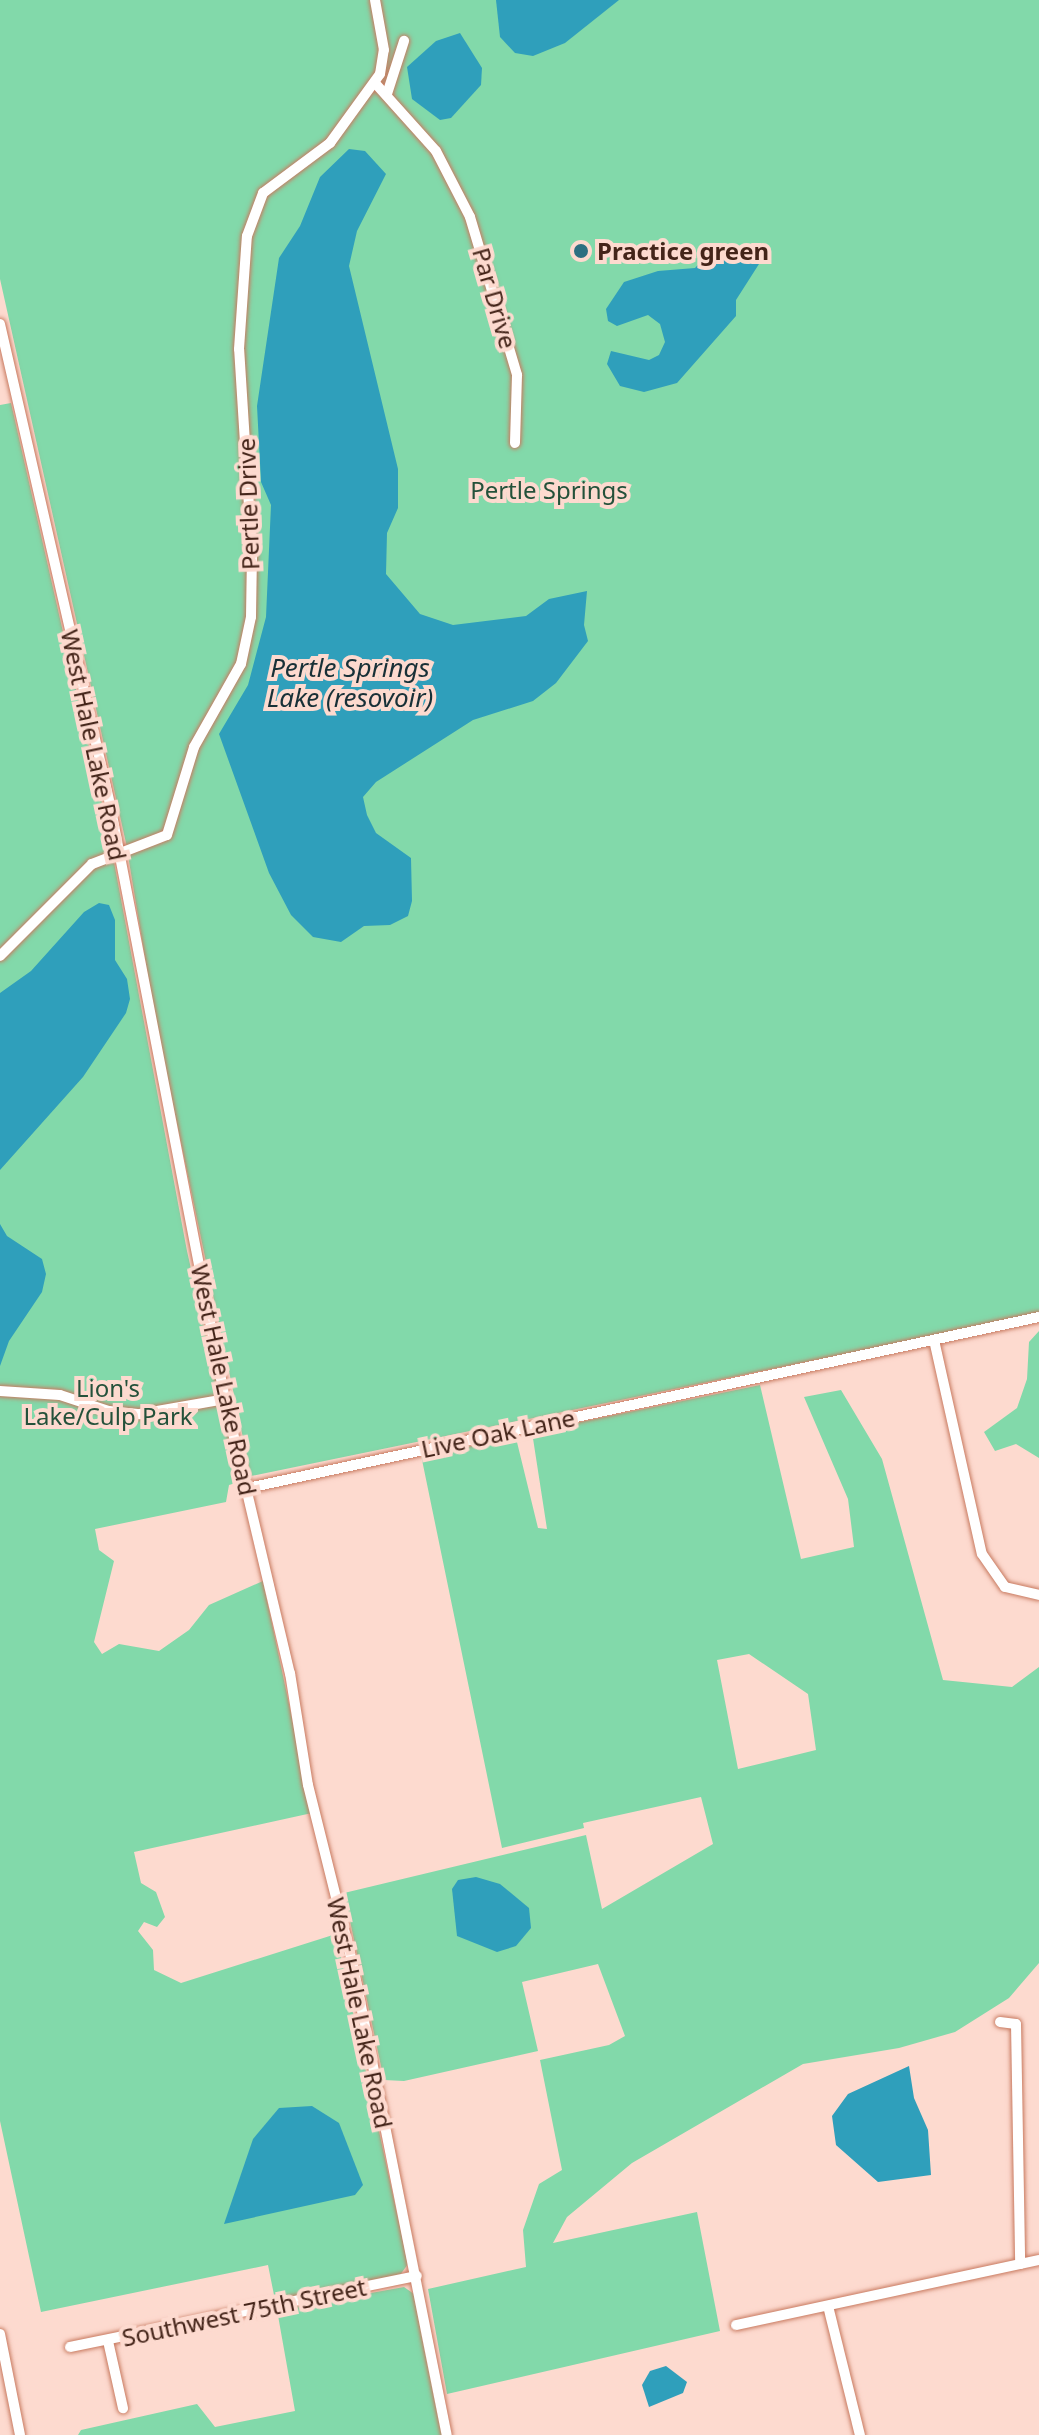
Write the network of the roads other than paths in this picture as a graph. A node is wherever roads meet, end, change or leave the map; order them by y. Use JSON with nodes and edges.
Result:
{"nodes":[{"id":1,"x":375,"y":0,"type":"edge"},
{"id":2,"x":404,"y":41,"type":"dead end"},
{"id":3,"x":375,"y":83,"type":"junction"},
{"id":4,"x":387,"y":94,"type":"junction"},
{"id":5,"x":0,"y":324,"type":"edge"},
{"id":6,"x":515,"y":443,"type":"dead end"},
{"id":7,"x":119,"y":854,"type":"junction"},
{"id":8,"x":0,"y":956,"type":"edge"},
{"id":9,"x":1039,"y":1317,"type":"edge"},
{"id":10,"x":934,"y":1340,"type":"junction"},
{"id":11,"x":0,"y":1391,"type":"edge"},
{"id":12,"x":225,"y":1399,"type":"junction"},
{"id":13,"x":248,"y":1488,"type":"junction"},
{"id":14,"x":1039,"y":1595,"type":"edge"},
{"id":15,"x":1000,"y":2022,"type":"dead end"},
{"id":16,"x":1039,"y":2260,"type":"edge"},
{"id":17,"x":1020,"y":2264,"type":"junction"},
{"id":18,"x":417,"y":2276,"type":"junction"},
{"id":19,"x":828,"y":2306,"type":"junction"},
{"id":20,"x":736,"y":2325,"type":"dead end"},
{"id":21,"x":0,"y":2334,"type":"edge"},
{"id":22,"x":108,"y":2341,"type":"junction"},
{"id":23,"x":70,"y":2347,"type":"dead end"},
{"id":24,"x":123,"y":2408,"type":"dead end"},
{"id":25,"x":20,"y":2435,"type":"edge"},
{"id":26,"x":447,"y":2435,"type":"edge"},
{"id":27,"x":860,"y":2435,"type":"edge"}],
"edges":[{"from":1,"to":3,"type":"street","name":"Pertle Drive"},
{"from":2,"to":4,"type":"street"},
{"from":3,"to":4,"type":"street","name":"Par Drive"},
{"from":3,"to":7,"type":"street","name":"Pertle Drive"},
{"from":4,"to":6,"type":"street","name":"Par Drive"},
{"from":5,"to":7,"type":"street","name":"West Hale Lake Road"},
{"from":7,"to":8,"type":"street","name":"Pertle Drive"},
{"from":7,"to":12,"type":"street","name":"West Hale Lake Road"},
{"from":9,"to":10,"type":"street","name":"Live Oak Lane"},
{"from":10,"to":13,"type":"street","name":"Live Oak Lane"},
{"from":10,"to":14,"type":"street"},
{"from":11,"to":12,"type":"street"},
{"from":12,"to":13,"type":"street","name":"West Hale Lake Road"},
{"from":13,"to":18,"type":"street","name":"West Hale Lake Road"},
{"from":15,"to":17,"type":"street"},
{"from":16,"to":17,"type":"street"},
{"from":17,"to":19,"type":"street"},
{"from":18,"to":22,"type":"street","name":"Southwest 75th Street"},
{"from":18,"to":26,"type":"street","name":"West Hale Lake Road"},
{"from":19,"to":20,"type":"street"},
{"from":19,"to":27,"type":"street"},
{"from":21,"to":25,"type":"street"},
{"from":22,"to":23,"type":"street","name":"Southwest 75th Street"},
{"from":22,"to":24,"type":"street"}]}
